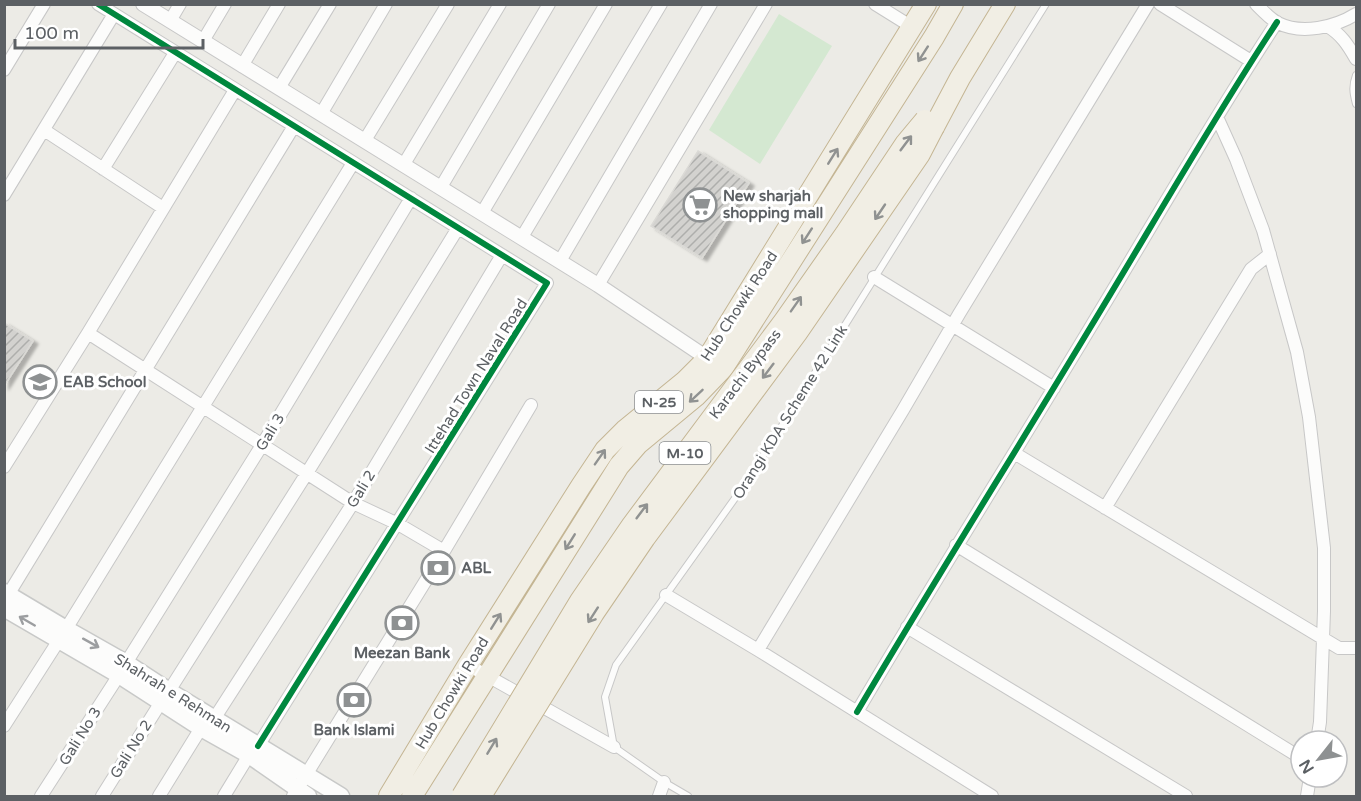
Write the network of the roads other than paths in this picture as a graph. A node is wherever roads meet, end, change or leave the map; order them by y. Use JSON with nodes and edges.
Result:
{"nodes":[{"id":1,"x":44,"y":4,"type":"edge"},
{"id":2,"x":98,"y":4,"type":"edge"},
{"id":3,"x":143,"y":4,"type":"edge"},
{"id":4,"x":180,"y":4,"type":"edge"},
{"id":5,"x":225,"y":4,"type":"edge"},
{"id":6,"x":279,"y":4,"type":"edge"},
{"id":7,"x":330,"y":4,"type":"edge"},
{"id":8,"x":386,"y":4,"type":"edge"},
{"id":9,"x":448,"y":4,"type":"edge"},
{"id":10,"x":500,"y":4,"type":"edge"},
{"id":11,"x":549,"y":4,"type":"edge"},
{"id":12,"x":606,"y":4,"type":"edge"},
{"id":13,"x":660,"y":4,"type":"edge"},
{"id":14,"x":711,"y":4,"type":"edge"},
{"id":15,"x":766,"y":4,"type":"edge"},
{"id":16,"x":875,"y":4,"type":"edge"},
{"id":17,"x":926,"y":4,"type":"edge"},
{"id":18,"x":953,"y":4,"type":"edge"},
{"id":19,"x":1005,"y":4,"type":"edge"},
{"id":20,"x":1046,"y":4,"type":"edge"},
{"id":21,"x":1148,"y":4,"type":"edge"},
{"id":22,"x":1160,"y":4,"type":"edge"},
{"id":23,"x":1256,"y":4,"type":"edge"},
{"id":24,"x":114,"y":14,"type":"junction"},
{"id":25,"x":1356,"y":14,"type":"edge"},
{"id":26,"x":170,"y":21,"type":"junction"},
{"id":27,"x":1276,"y":22,"type":"junction"},
{"id":28,"x":1327,"y":26,"type":"junction"},
{"id":29,"x":912,"y":27,"type":"junction"},
{"id":30,"x":203,"y":41,"type":"junction"},
{"id":31,"x":176,"y":53,"type":"junction"},
{"id":32,"x":1356,"y":59,"type":"edge"},
{"id":33,"x":1251,"y":61,"type":"junction"},
{"id":34,"x":242,"y":66,"type":"junction"},
{"id":35,"x":4,"y":70,"type":"edge"},
{"id":36,"x":1356,"y":75,"type":"edge"},
{"id":37,"x":279,"y":88,"type":"junction"},
{"id":38,"x":235,"y":90,"type":"junction"},
{"id":39,"x":1356,"y":104,"type":"edge"},
{"id":40,"x":321,"y":114,"type":"junction"},
{"id":41,"x":1217,"y":117,"type":"junction"},
{"id":42,"x":929,"y":124,"type":"junction"},
{"id":43,"x":294,"y":126,"type":"junction"},
{"id":44,"x":44,"y":130,"type":"junction"},
{"id":45,"x":365,"y":140,"type":"junction"},
{"id":46,"x":353,"y":163,"type":"junction"},
{"id":47,"x":404,"y":164,"type":"junction"},
{"id":48,"x":103,"y":169,"type":"junction"},
{"id":49,"x":441,"y":187,"type":"junction"},
{"id":50,"x":4,"y":195,"type":"edge"},
{"id":51,"x":411,"y":198,"type":"junction"},
{"id":52,"x":163,"y":208,"type":"junction"},
{"id":53,"x":482,"y":213,"type":"junction"},
{"id":54,"x":459,"y":228,"type":"junction"},
{"id":55,"x":522,"y":237,"type":"junction"},
{"id":56,"x":1270,"y":254,"type":"junction"},
{"id":57,"x":502,"y":255,"type":"junction"},
{"id":58,"x":560,"y":261,"type":"junction"},
{"id":59,"x":874,"y":277,"type":"junction"},
{"id":60,"x":598,"y":285,"type":"junction"},
{"id":61,"x":952,"y":326,"type":"junction"},
{"id":62,"x":88,"y":333,"type":"junction"},
{"id":63,"x":715,"y":364,"type":"junction"},
{"id":64,"x":146,"y":370,"type":"junction"},
{"id":65,"x":1054,"y":388,"type":"junction"},
{"id":66,"x":531,"y":405,"type":"dead end"},
{"id":67,"x":202,"y":407,"type":"junction"},
{"id":68,"x":262,"y":445,"type":"junction"},
{"id":69,"x":1014,"y":453,"type":"junction"},
{"id":70,"x":4,"y":467,"type":"edge"},
{"id":71,"x":307,"y":473,"type":"junction"},
{"id":72,"x":353,"y":502,"type":"junction"},
{"id":73,"x":1105,"y":508,"type":"junction"},
{"id":74,"x":398,"y":524,"type":"junction"},
{"id":75,"x":956,"y":545,"type":"junction"},
{"id":76,"x":444,"y":551,"type":"junction"},
{"id":77,"x":666,"y":595,"type":"junction"},
{"id":78,"x":6,"y":598,"type":"edge"},
{"id":79,"x":907,"y":627,"type":"junction"},
{"id":80,"x":62,"y":635,"type":"junction"},
{"id":81,"x":1323,"y":639,"type":"junction"},
{"id":82,"x":1356,"y":648,"type":"edge"},
{"id":83,"x":758,"y":650,"type":"junction"},
{"id":84,"x":468,"y":665,"type":"junction"},
{"id":85,"x":123,"y":669,"type":"junction"},
{"id":86,"x":488,"y":676,"type":"junction"},
{"id":87,"x":165,"y":696,"type":"junction"},
{"id":88,"x":857,"y":712,"type":"junction"},
{"id":89,"x":208,"y":724,"type":"junction"},
{"id":90,"x":4,"y":726,"type":"edge"},
{"id":91,"x":1319,"y":729,"type":"edge"},
{"id":92,"x":614,"y":747,"type":"junction"},
{"id":93,"x":253,"y":751,"type":"junction"},
{"id":94,"x":1289,"y":751,"type":"edge"},
{"id":95,"x":306,"y":775,"type":"junction"},
{"id":96,"x":664,"y":782,"type":"junction"},
{"id":97,"x":299,"y":794,"type":"edge"},
{"id":98,"x":41,"y":796,"type":"edge"},
{"id":99,"x":102,"y":796,"type":"edge"},
{"id":100,"x":159,"y":796,"type":"edge"},
{"id":101,"x":225,"y":796,"type":"edge"},
{"id":102,"x":341,"y":796,"type":"edge"},
{"id":103,"x":389,"y":796,"type":"edge"},
{"id":104,"x":412,"y":796,"type":"edge"},
{"id":105,"x":462,"y":796,"type":"edge"},
{"id":106,"x":481,"y":796,"type":"edge"},
{"id":107,"x":659,"y":796,"type":"edge"},
{"id":108,"x":688,"y":796,"type":"edge"},
{"id":109,"x":992,"y":796,"type":"edge"},
{"id":110,"x":1186,"y":796,"type":"edge"}],
"edges":[{"from":1,"to":35,"type":"street"},
{"from":2,"to":24,"type":"street","name":"Ittehad Town Naval Road"},
{"from":3,"to":26,"type":"street"},
{"from":4,"to":26,"type":"street"},
{"from":5,"to":30,"type":"street"},
{"from":6,"to":34,"type":"street"},
{"from":7,"to":37,"type":"street"},
{"from":8,"to":40,"type":"street"},
{"from":9,"to":45,"type":"street"},
{"from":10,"to":47,"type":"street"},
{"from":11,"to":49,"type":"street"},
{"from":12,"to":53,"type":"street"},
{"from":13,"to":55,"type":"street"},
{"from":14,"to":58,"type":"street"},
{"from":15,"to":60,"type":"street"},
{"from":16,"to":29,"type":"street"},
{"from":17,"to":29,"type":"highway","name":"Hub Chowki Road","number":"N-25"},
{"from":18,"to":63,"type":"highway","one_way":true},
{"from":19,"to":42,"type":"highway","name":"Karachi Bypass","number":"M-10"},
{"from":20,"to":59,"type":"lane","name":"Orangi KDA Scheme 42 Link"},
{"from":21,"to":61,"type":"street"},
{"from":22,"to":33,"type":"street"},
{"from":23,"to":27,"type":"street"},
{"from":24,"to":31,"type":"street","name":"Ittehad Town Naval Road"},
{"from":24,"to":44,"type":"street"},
{"from":25,"to":28,"type":"street"},
{"from":26,"to":30,"type":"street"},
{"from":27,"to":28,"type":"street"},
{"from":27,"to":33,"type":"street"},
{"from":28,"to":32,"type":"street"},
{"from":63,"to":29,"type":"highway","name":"Hub Chowki Road","number":"N-25","one_way":true},
{"from":30,"to":34,"type":"street"},
{"from":31,"to":38,"type":"street","name":"Ittehad Town Naval Road"},
{"from":31,"to":48,"type":"street"},
{"from":33,"to":41,"type":"street"},
{"from":34,"to":37,"type":"street"},
{"from":36,"to":39,"type":"lane"},
{"from":37,"to":40,"type":"street"},
{"from":38,"to":43,"type":"street","name":"Ittehad Town Naval Road"},
{"from":38,"to":52,"type":"street"},
{"from":40,"to":45,"type":"street"},
{"from":41,"to":56,"type":"street"},
{"from":41,"to":65,"type":"street"},
{"from":105,"to":42,"type":"highway","name":"Karachi Bypass","number":"M-10","one_way":true,"bridge":true},
{"from":42,"to":106,"type":"highway","name":"Karachi Bypass","number":"M-10","one_way":true,"bridge":true},
{"from":43,"to":46,"type":"street","name":"Ittehad Town Naval Road"},
{"from":43,"to":64,"type":"street"},
{"from":44,"to":48,"type":"street"},
{"from":44,"to":50,"type":"street"},
{"from":45,"to":47,"type":"street"},
{"from":46,"to":51,"type":"street","name":"Ittehad Town Naval Road"},
{"from":46,"to":67,"type":"street"},
{"from":47,"to":49,"type":"street"},
{"from":48,"to":52,"type":"street"},
{"from":49,"to":53,"type":"street"},
{"from":51,"to":54,"type":"street","name":"Ittehad Town Naval Road"},
{"from":51,"to":68,"type":"street","name":"Gali 3"},
{"from":52,"to":62,"type":"street"},
{"from":53,"to":55,"type":"street"},
{"from":54,"to":57,"type":"street","name":"Ittehad Town Naval Road"},
{"from":54,"to":71,"type":"street"},
{"from":55,"to":58,"type":"street"},
{"from":56,"to":73,"type":"street"},
{"from":56,"to":81,"type":"street"},
{"from":57,"to":72,"type":"street","name":"Gali 2"},
{"from":57,"to":74,"type":"street","name":"Ittehad Town Naval Road"},
{"from":58,"to":60,"type":"street"},
{"from":59,"to":61,"type":"street"},
{"from":59,"to":77,"type":"lane","name":"Orangi KDA Scheme 42 Link"},
{"from":60,"to":63,"type":"street"},
{"from":61,"to":65,"type":"street"},
{"from":61,"to":83,"type":"street"},
{"from":62,"to":64,"type":"street"},
{"from":62,"to":70,"type":"street"},
{"from":84,"to":63,"type":"highway","name":"Hub Chowki Road","number":"N-25","one_way":true},
{"from":63,"to":86,"type":"highway","one_way":true},
{"from":64,"to":67,"type":"street"},
{"from":64,"to":78,"type":"street"},
{"from":65,"to":69,"type":"street"},
{"from":66,"to":76,"type":"street"},
{"from":67,"to":68,"type":"street"},
{"from":67,"to":80,"type":"street"},
{"from":68,"to":71,"type":"street"},
{"from":68,"to":85,"type":"street","name":"Gali 3"},
{"from":69,"to":73,"type":"street"},
{"from":69,"to":75,"type":"street"},
{"from":71,"to":72,"type":"street"},
{"from":71,"to":87,"type":"street"},
{"from":72,"to":74,"type":"street"},
{"from":72,"to":89,"type":"street","name":"Gali 2"},
{"from":73,"to":81,"type":"street"},
{"from":74,"to":76,"type":"street"},
{"from":74,"to":93,"type":"street","name":"Ittehad Town Naval Road"},
{"from":75,"to":79,"type":"street"},
{"from":75,"to":94,"type":"street"},
{"from":76,"to":95,"type":"street"},
{"from":77,"to":83,"type":"street"},
{"from":77,"to":92,"type":"lane","name":"Orangi KDA Scheme 42 Link"},
{"from":78,"to":80,"type":"main road","name":"Shahrah e Rehman"},
{"from":79,"to":88,"type":"street"},
{"from":79,"to":110,"type":"street"},
{"from":80,"to":85,"type":"main road","name":"Shahrah e Rehman"},
{"from":80,"to":90,"type":"street"},
{"from":81,"to":82,"type":"street"},
{"from":81,"to":91,"type":"street"},
{"from":83,"to":88,"type":"street"},
{"from":84,"to":86,"type":"street"},
{"from":84,"to":103,"type":"highway","name":"Hub Chowki Road","number":"N-25"},
{"from":85,"to":87,"type":"main road","name":"Shahrah e Rehman"},
{"from":85,"to":98,"type":"street","name":"Gali No 3"},
{"from":86,"to":92,"type":"street"},
{"from":86,"to":104,"type":"highway"},
{"from":87,"to":89,"type":"main road","name":"Shahrah e Rehman"},
{"from":87,"to":99,"type":"street","name":"Gali No 2"},
{"from":88,"to":109,"type":"street"},
{"from":89,"to":93,"type":"main road","name":"Shahrah e Rehman"},
{"from":89,"to":100,"type":"street","name":"Gali 2"},
{"from":92,"to":96,"type":"lane"},
{"from":93,"to":95,"type":"main road","name":"Shahrah e Rehman"},
{"from":93,"to":97,"type":"main road","name":"Shahrah e Rehman"},
{"from":93,"to":101,"type":"street","name":"Ittehad Town Naval Road"},
{"from":95,"to":97,"type":"street"},
{"from":95,"to":102,"type":"main road","name":"Shahrah e Rehman"},
{"from":96,"to":107,"type":"street"},
{"from":96,"to":108,"type":"lane"}]}
